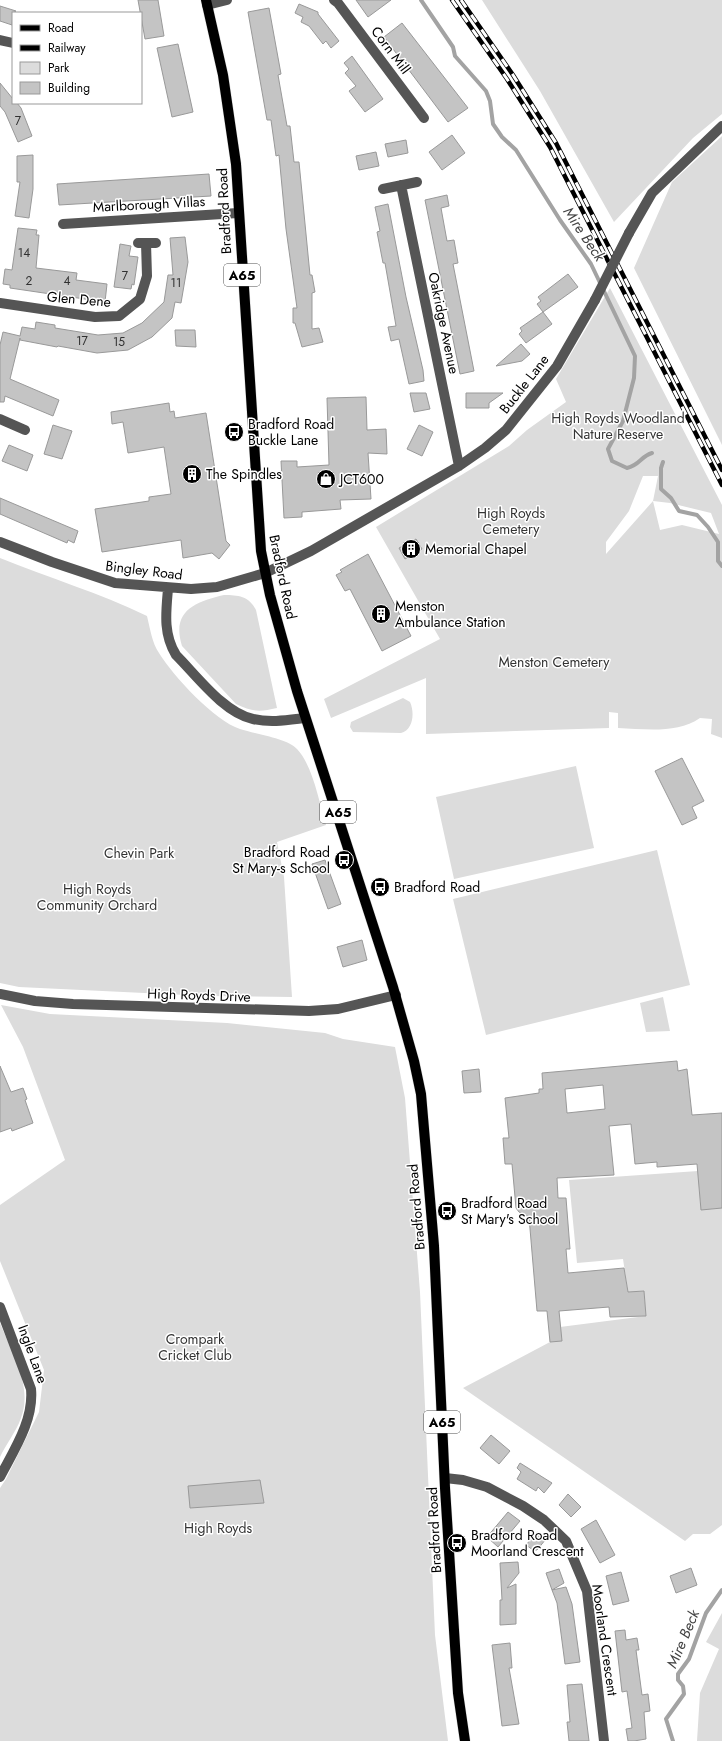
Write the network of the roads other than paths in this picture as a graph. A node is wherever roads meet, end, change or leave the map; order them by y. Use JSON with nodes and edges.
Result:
{"nodes":[{"id":1,"x":227,"y":0,"type":"edge"},
{"id":2,"x":334,"y":0,"type":"edge"},
{"id":3,"x":206,"y":2,"type":"edge"},
{"id":4,"x":0,"y":40,"type":"edge"},
{"id":5,"x":12,"y":43,"type":"edge"},
{"id":6,"x":424,"y":118,"type":"dead end"},
{"id":7,"x":722,"y":126,"type":"edge"},
{"id":8,"x":417,"y":182,"type":"dead end"},
{"id":9,"x":401,"y":185,"type":"junction"},
{"id":10,"x":383,"y":189,"type":"dead end"},
{"id":11,"x":238,"y":213,"type":"junction"},
{"id":12,"x":63,"y":224,"type":"dead end"},
{"id":13,"x":147,"y":243,"type":"dead end"},
{"id":14,"x":0,"y":303,"type":"edge"},
{"id":15,"x":0,"y":419,"type":"edge"},
{"id":16,"x":26,"y":430,"type":"dead end"},
{"id":17,"x":459,"y":466,"type":"junction"},
{"id":18,"x":0,"y":542,"type":"edge"},
{"id":19,"x":266,"y":573,"type":"junction"},
{"id":20,"x":168,"y":588,"type":"junction"},
{"id":21,"x":306,"y":718,"type":"junction"},
{"id":22,"x":0,"y":994,"type":"edge"},
{"id":23,"x":396,"y":996,"type":"junction"},
{"id":24,"x":0,"y":1307,"type":"edge"},
{"id":25,"x":0,"y":1477,"type":"edge"},
{"id":26,"x":445,"y":1478,"type":"junction"},
{"id":27,"x":465,"y":1741,"type":"edge"},
{"id":28,"x":604,"y":1741,"type":"edge"}],
"edges":[{"from":1,"to":3,"type":"street"},
{"from":2,"to":6,"type":"street","name":"Corn Mill"},
{"from":3,"to":11,"type":"main road","name":"Bradford Road","number":"A65"},
{"from":4,"to":5,"type":"street"},
{"from":7,"to":17,"type":"street","name":"Buckle Lane","bridge":true},
{"from":8,"to":9,"type":"street"},
{"from":9,"to":10,"type":"street"},
{"from":9,"to":17,"type":"street","name":"Oakridge Avenue"},
{"from":11,"to":12,"type":"street","name":"Marlborough Villas"},
{"from":11,"to":19,"type":"main road","name":"Bradford Road","number":"A65"},
{"from":13,"to":14,"type":"street","name":"Glen Dene"},
{"from":15,"to":16,"type":"street"},
{"from":17,"to":19,"type":"street","name":"Buckle Lane"},
{"from":18,"to":20,"type":"street","name":"Bingley Road"},
{"from":19,"to":20,"type":"street","name":"Bingley Road"},
{"from":19,"to":21,"type":"main road","name":"Bradford Road","number":"A65"},
{"from":20,"to":21,"type":"street"},
{"from":21,"to":23,"type":"main road","name":"Bradford Road","number":"A65"},
{"from":22,"to":23,"type":"street","name":"High Royds Drive"},
{"from":23,"to":26,"type":"main road","name":"Bradford Road","number":"A65"},
{"from":24,"to":25,"type":"street","name":"Ingle Lane"},
{"from":26,"to":27,"type":"main road","name":"Bradford Road","number":"A65"},
{"from":26,"to":28,"type":"street","name":"Moorland Crescent"}]}
